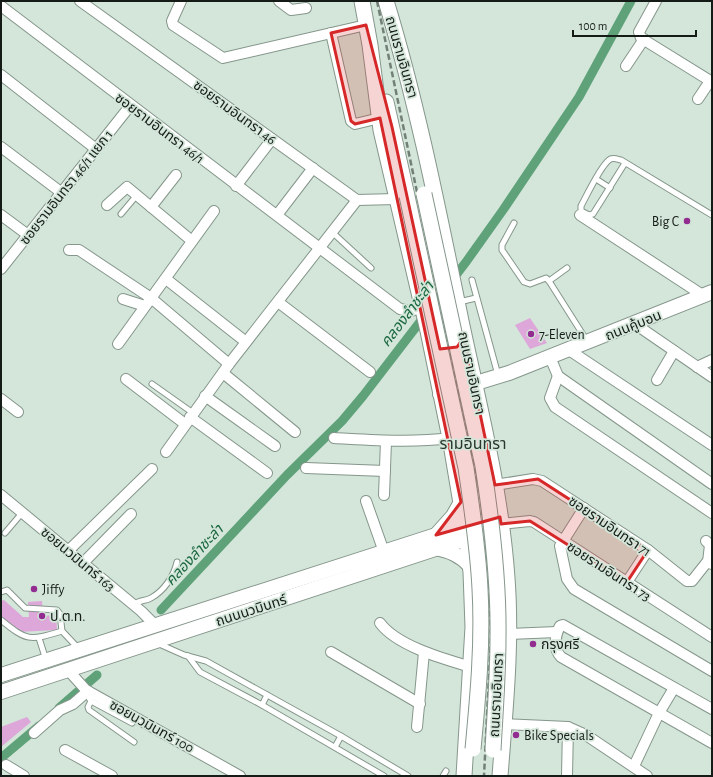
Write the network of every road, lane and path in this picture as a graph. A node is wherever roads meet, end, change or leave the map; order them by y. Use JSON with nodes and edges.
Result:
{"nodes":[{"id":1,"x":80,"y":1,"type":"edge"},
{"id":2,"x":181,"y":1,"type":"edge"},
{"id":3,"x":279,"y":1,"type":"edge"},
{"id":4,"x":362,"y":1,"type":"edge"},
{"id":5,"x":386,"y":1,"type":"edge"},
{"id":6,"x":656,"y":1,"type":"edge"},
{"id":7,"x":1,"y":6,"type":"edge"},
{"id":8,"x":306,"y":8,"type":"dead end"},
{"id":9,"x":366,"y":25,"type":"junction"},
{"id":10,"x":331,"y":33,"type":"junction"},
{"id":11,"x":644,"y":40,"type":"junction"},
{"id":12,"x":370,"y":45,"type":"junction"},
{"id":13,"x":626,"y":66,"type":"dead end"},
{"id":14,"x":1,"y":75,"type":"edge"},
{"id":15,"x":711,"y":82,"type":"edge"},
{"id":16,"x":698,"y":100,"type":"dead end"},
{"id":17,"x":130,"y":106,"type":"junction"},
{"id":18,"x":380,"y":118,"type":"junction"},
{"id":19,"x":272,"y":139,"type":"junction"},
{"id":20,"x":1,"y":147,"type":"edge"},
{"id":21,"x":96,"y":149,"type":"junction"},
{"id":22,"x":625,"y":163,"type":"junction"},
{"id":23,"x":313,"y":168,"type":"junction"},
{"id":24,"x":176,"y":175,"type":"dead end"},
{"id":25,"x":596,"y":179,"type":"junction"},
{"id":26,"x":236,"y":186,"type":"junction"},
{"id":27,"x":610,"y":188,"type":"junction"},
{"id":28,"x":62,"y":193,"type":"junction"},
{"id":29,"x":137,"y":195,"type":"junction"},
{"id":30,"x":402,"y":198,"type":"junction"},
{"id":31,"x":357,"y":200,"type":"junction"},
{"id":32,"x":107,"y":205,"type":"dead end"},
{"id":33,"x":151,"y":207,"type":"junction"},
{"id":34,"x":214,"y":211,"type":"dead end"},
{"id":35,"x":1,"y":214,"type":"edge"},
{"id":36,"x":121,"y":214,"type":"dead end"},
{"id":37,"x":277,"y":215,"type":"junction"},
{"id":38,"x":580,"y":215,"type":"dead end"},
{"id":39,"x":712,"y":215,"type":"edge"},
{"id":40,"x":514,"y":223,"type":"dead end"},
{"id":41,"x":332,"y":232,"type":"junction"},
{"id":42,"x":28,"y":235,"type":"junction"},
{"id":43,"x":192,"y":241,"type":"junction"},
{"id":44,"x":320,"y":247,"type":"junction"},
{"id":45,"x":69,"y":250,"type":"dead end"},
{"id":46,"x":372,"y":268,"type":"dead end"},
{"id":47,"x":567,"y":268,"type":"dead end"},
{"id":48,"x":1,"y":269,"type":"edge"},
{"id":49,"x":166,"y":279,"type":"junction"},
{"id":50,"x":472,"y":280,"type":"dead end"},
{"id":51,"x":549,"y":281,"type":"junction"},
{"id":52,"x":708,"y":294,"type":"edge"},
{"id":53,"x":456,"y":298,"type":"junction"},
{"id":54,"x":476,"y":298,"type":"junction"},
{"id":55,"x":123,"y":299,"type":"dead end"},
{"id":56,"x":148,"y":302,"type":"junction"},
{"id":57,"x":278,"y":302,"type":"junction"},
{"id":58,"x":422,"y":309,"type":"junction"},
{"id":59,"x":635,"y":324,"type":"junction"},
{"id":60,"x":429,"y":337,"type":"junction"},
{"id":61,"x":464,"y":337,"type":"junction"},
{"id":62,"x":246,"y":342,"type":"junction"},
{"id":63,"x":588,"y":342,"type":"junction"},
{"id":64,"x":118,"y":344,"type":"dead end"},
{"id":65,"x":569,"y":350,"type":"junction"},
{"id":66,"x":674,"y":351,"type":"junction"},
{"id":67,"x":550,"y":357,"type":"junction"},
{"id":68,"x":712,"y":360,"type":"edge"},
{"id":69,"x":229,"y":364,"type":"junction"},
{"id":70,"x":697,"y":367,"type":"junction"},
{"id":71,"x":370,"y":372,"type":"dead end"},
{"id":72,"x":223,"y":373,"type":"junction"},
{"id":73,"x":558,"y":376,"type":"junction"},
{"id":74,"x":499,"y":377,"type":"junction"},
{"id":75,"x":712,"y":377,"type":"edge"},
{"id":76,"x":126,"y":379,"type":"dead end"},
{"id":77,"x":656,"y":380,"type":"dead end"},
{"id":78,"x":152,"y":384,"type":"dead end"},
{"id":79,"x":468,"y":387,"type":"junction"},
{"id":80,"x":440,"y":394,"type":"junction"},
{"id":81,"x":205,"y":396,"type":"junction"},
{"id":82,"x":1,"y":399,"type":"edge"},
{"id":83,"x":18,"y":412,"type":"dead end"},
{"id":84,"x":189,"y":418,"type":"junction"},
{"id":85,"x":295,"y":432,"type":"dead end"},
{"id":86,"x":334,"y":438,"type":"dead end"},
{"id":87,"x":450,"y":438,"type":"junction"},
{"id":88,"x":386,"y":442,"type":"junction"},
{"id":89,"x":712,"y":445,"type":"edge"},
{"id":90,"x":275,"y":446,"type":"dead end"},
{"id":91,"x":166,"y":452,"type":"dead end"},
{"id":92,"x":454,"y":462,"type":"junction"},
{"id":93,"x":306,"y":468,"type":"dead end"},
{"id":94,"x":152,"y":469,"type":"dead end"},
{"id":95,"x":385,"y":471,"type":"junction"},
{"id":96,"x":267,"y":473,"type":"dead end"},
{"id":97,"x":494,"y":481,"type":"junction"},
{"id":98,"x":457,"y":483,"type":"junction"},
{"id":99,"x":712,"y":484,"type":"edge"},
{"id":100,"x":1,"y":495,"type":"edge"},
{"id":101,"x":384,"y":495,"type":"dead end"},
{"id":102,"x":366,"y":501,"type":"dead end"},
{"id":103,"x":461,"y":502,"type":"junction"},
{"id":104,"x":584,"y":508,"type":"junction"},
{"id":105,"x":22,"y":513,"type":"junction"},
{"id":106,"x":712,"y":513,"type":"edge"},
{"id":107,"x":131,"y":514,"type":"dead end"},
{"id":108,"x":501,"y":523,"type":"junction"},
{"id":109,"x":466,"y":532,"type":"junction"},
{"id":110,"x":5,"y":533,"type":"dead end"},
{"id":111,"x":562,"y":541,"type":"junction"},
{"id":112,"x":706,"y":541,"type":"dead end"},
{"id":113,"x":435,"y":542,"type":"junction"},
{"id":114,"x":648,"y":550,"type":"junction"},
{"id":115,"x":68,"y":551,"type":"junction"},
{"id":116,"x":384,"y":552,"type":"junction"},
{"id":117,"x":177,"y":562,"type":"dead end"},
{"id":118,"x":83,"y":563,"type":"junction"},
{"id":119,"x":710,"y":563,"type":"edge"},
{"id":120,"x":471,"y":569,"type":"junction"},
{"id":121,"x":507,"y":578,"type":"junction"},
{"id":122,"x":627,"y":582,"type":"junction"},
{"id":123,"x":1,"y":592,"type":"edge"},
{"id":124,"x":134,"y":605,"type":"junction"},
{"id":125,"x":1,"y":620,"type":"edge"},
{"id":126,"x":380,"y":623,"type":"dead end"},
{"id":127,"x":155,"y":625,"type":"junction"},
{"id":128,"x":62,"y":631,"type":"junction"},
{"id":129,"x":557,"y":632,"type":"junction"},
{"id":130,"x":509,"y":634,"type":"junction"},
{"id":131,"x":712,"y":637,"type":"edge"},
{"id":132,"x":39,"y":638,"type":"junction"},
{"id":133,"x":155,"y":642,"type":"junction"},
{"id":134,"x":79,"y":650,"type":"junction"},
{"id":135,"x":331,"y":652,"type":"dead end"},
{"id":136,"x":424,"y":652,"type":"junction"},
{"id":137,"x":188,"y":656,"type":"junction"},
{"id":138,"x":47,"y":660,"type":"junction"},
{"id":139,"x":471,"y":667,"type":"junction"},
{"id":140,"x":68,"y":670,"type":"junction"},
{"id":141,"x":712,"y":670,"type":"edge"},
{"id":142,"x":1,"y":676,"type":"edge"},
{"id":143,"x":674,"y":688,"type":"junction"},
{"id":144,"x":87,"y":691,"type":"junction"},
{"id":145,"x":1,"y":692,"type":"edge"},
{"id":146,"x":267,"y":695,"type":"junction"},
{"id":147,"x":420,"y":704,"type":"junction"},
{"id":148,"x":262,"y":705,"type":"junction"},
{"id":149,"x":712,"y":709,"type":"edge"},
{"id":150,"x":659,"y":713,"type":"junction"},
{"id":151,"x":132,"y":723,"type":"dead end"},
{"id":152,"x":504,"y":724,"type":"junction"},
{"id":153,"x":417,"y":727,"type":"dead end"},
{"id":154,"x":568,"y":727,"type":"junction"},
{"id":155,"x":34,"y":733,"type":"dead end"},
{"id":156,"x":341,"y":736,"type":"junction"},
{"id":157,"x":134,"y":742,"type":"dead end"},
{"id":158,"x":712,"y":743,"type":"edge"},
{"id":159,"x":335,"y":747,"type":"junction"},
{"id":160,"x":65,"y":750,"type":"dead end"},
{"id":161,"x":634,"y":766,"type":"junction"},
{"id":162,"x":9,"y":770,"type":"edge"},
{"id":163,"x":446,"y":771,"type":"dead end"},
{"id":164,"x":24,"y":776,"type":"edge"},
{"id":165,"x":112,"y":776,"type":"edge"},
{"id":166,"x":240,"y":776,"type":"edge"},
{"id":167,"x":384,"y":776,"type":"edge"},
{"id":168,"x":408,"y":776,"type":"edge"},
{"id":169,"x":443,"y":776,"type":"edge"},
{"id":170,"x":464,"y":776,"type":"edge"},
{"id":171,"x":471,"y":776,"type":"edge"},
{"id":172,"x":491,"y":776,"type":"edge"},
{"id":173,"x":500,"y":776,"type":"edge"},
{"id":174,"x":567,"y":776,"type":"edge"},
{"id":175,"x":647,"y":776,"type":"edge"}],
"edges":[{"from":1,"to":19,"type":"street","name":"ซอยรามอินทรา 46"},
{"from":2,"to":10,"type":"street"},
{"from":3,"to":8,"type":"street"},
{"from":4,"to":9,"type":"main road","name":"ถนนรามอินทรา"},
{"from":5,"to":53,"type":"main road","name":"ถนนรามอินทรา"},
{"from":5,"to":172,"type":"main road","name":"ถนนรามอินทรา","bridge":true},
{"from":6,"to":11,"type":"street"},
{"from":7,"to":17,"type":"street","name":"ซอยรามอินทรา 46/1"},
{"from":9,"to":10,"type":"street"},
{"from":9,"to":12,"type":"main road","name":"ถนนรามอินทรา"},
{"from":10,"to":18,"type":"street"},
{"from":11,"to":13,"type":"street"},
{"from":11,"to":15,"type":"street"},
{"from":12,"to":18,"type":"main road","name":"ถนนรามอินทรา"},
{"from":12,"to":30,"type":"main road","name":"ถนนรามอินทรา"},
{"from":14,"to":21,"type":"street"},
{"from":15,"to":16,"type":"street"},
{"from":17,"to":21,"type":"street","name":"ซอยรามอินทรา 46/1 แยก 1"},
{"from":17,"to":26,"type":"street","name":"ซอยรามอินทรา 46/1"},
{"from":18,"to":30,"type":"main road","name":"ถนนรามอินทรา"},
{"from":19,"to":23,"type":"street","name":"ซอยรามอินทรา 46"},
{"from":19,"to":26,"type":"street"},
{"from":20,"to":28,"type":"street"},
{"from":21,"to":28,"type":"street","name":"ซอยรามอินทรา 46/1 แยก 1"},
{"from":22,"to":25,"type":"lane"},
{"from":22,"to":27,"type":"lane"},
{"from":22,"to":39,"type":"lane"},
{"from":23,"to":31,"type":"street","name":"ซอยรามอินทรา 46"},
{"from":23,"to":37,"type":"street"},
{"from":24,"to":33,"type":"street"},
{"from":25,"to":27,"type":"lane"},
{"from":25,"to":27,"type":"lane"},
{"from":26,"to":37,"type":"street","name":"ซอยรามอินทรา 46/1"},
{"from":28,"to":42,"type":"street","name":"ซอยรามอินทรา 46/1 แยก 1"},
{"from":29,"to":32,"type":"street"},
{"from":29,"to":33,"type":"street"},
{"from":29,"to":36,"type":"lane"},
{"from":30,"to":31,"type":"street"},
{"from":30,"to":58,"type":"main road","name":"ถนนรามอินทรา"},
{"from":30,"to":171,"type":"main road","name":"ถนนรามอินทรา","bridge":true},
{"from":31,"to":41,"type":"street"},
{"from":33,"to":43,"type":"street"},
{"from":34,"to":43,"type":"street"},
{"from":35,"to":42,"type":"street"},
{"from":37,"to":44,"type":"street","name":"ซอยรามอินทรา 46/1"},
{"from":38,"to":52,"type":"street"},
{"from":40,"to":51,"type":"lane"},
{"from":41,"to":44,"type":"street"},
{"from":41,"to":46,"type":"lane"},
{"from":42,"to":48,"type":"street","name":"ซอยรามอินทรา 46/1 แยก 1"},
{"from":43,"to":49,"type":"street"},
{"from":44,"to":57,"type":"street"},
{"from":44,"to":58,"type":"street","name":"ซอยรามอินทรา 46/1"},
{"from":45,"to":56,"type":"street"},
{"from":47,"to":51,"type":"lane"},
{"from":49,"to":56,"type":"street"},
{"from":49,"to":62,"type":"street"},
{"from":50,"to":54,"type":"lane"},
{"from":51,"to":63,"type":"lane"},
{"from":52,"to":59,"type":"main road","name":"ถนนคู้บอน"},
{"from":53,"to":54,"type":"lane"},
{"from":53,"to":61,"type":"main road","name":"ถนนรามอินทรา"},
{"from":54,"to":74,"type":"lane"},
{"from":55,"to":56,"type":"street"},
{"from":56,"to":64,"type":"street"},
{"from":56,"to":69,"type":"street"},
{"from":57,"to":62,"type":"street"},
{"from":57,"to":71,"type":"street"},
{"from":58,"to":60,"type":"main road","name":"ถนนรามอินทรา"},
{"from":59,"to":63,"type":"main road","name":"ถนนคู้บอน"},
{"from":59,"to":66,"type":"street"},
{"from":60,"to":61,"type":"main road"},
{"from":60,"to":80,"type":"main road","name":"ถนนรามอินทรา"},
{"from":61,"to":79,"type":"main road","name":"ถนนรามอินทรา"},
{"from":62,"to":69,"type":"street"},
{"from":63,"to":65,"type":"main road","name":"ถนนคู้บอน"},
{"from":65,"to":67,"type":"main road","name":"ถนนคู้บอน"},
{"from":65,"to":89,"type":"street"},
{"from":66,"to":70,"type":"street"},
{"from":66,"to":77,"type":"street"},
{"from":67,"to":73,"type":"street"},
{"from":67,"to":74,"type":"main road","name":"ถนนคู้บอน"},
{"from":68,"to":70,"type":"street"},
{"from":69,"to":72,"type":"street"},
{"from":70,"to":75,"type":"street"},
{"from":72,"to":81,"type":"street"},
{"from":72,"to":85,"type":"street"},
{"from":73,"to":99,"type":"street"},
{"from":73,"to":106,"type":"street"},
{"from":74,"to":79,"type":"main road","name":"ถนนคู้บอน"},
{"from":76,"to":84,"type":"street"},
{"from":78,"to":84,"type":"lane"},
{"from":79,"to":80,"type":"main road","name":"ถนนคู้บอน"},
{"from":79,"to":92,"type":"main road"},
{"from":79,"to":97,"type":"main road","name":"ถนนรามอินทรา"},
{"from":80,"to":87,"type":"main road","name":"ถนนรามอินทรา"},
{"from":81,"to":84,"type":"street"},
{"from":81,"to":90,"type":"street"},
{"from":82,"to":83,"type":"street"},
{"from":84,"to":91,"type":"street"},
{"from":84,"to":96,"type":"street"},
{"from":86,"to":88,"type":"street"},
{"from":87,"to":88,"type":"street"},
{"from":87,"to":92,"type":"main road","name":"ถนนรามอินทรา"},
{"from":88,"to":95,"type":"street"},
{"from":92,"to":98,"type":"main road","name":"ถนนรามอินทรา"},
{"from":93,"to":95,"type":"street"},
{"from":94,"to":115,"type":"street"},
{"from":95,"to":101,"type":"street"},
{"from":97,"to":98,"type":"main road"},
{"from":97,"to":104,"type":"street","name":"ซอยรามอินทรา 71"},
{"from":97,"to":108,"type":"main road","name":"ถนนรามอินทรา"},
{"from":98,"to":103,"type":"main road","name":"ถนนรามอินทรา"},
{"from":100,"to":105,"type":"street","name":"ซอยนวมินทร์ 163"},
{"from":102,"to":116,"type":"street"},
{"from":103,"to":109,"type":"main road","name":"ถนนรามอินทรา"},
{"from":103,"to":113,"type":"main road"},
{"from":104,"to":111,"type":"street"},
{"from":104,"to":114,"type":"street","name":"ซอยรามอินทรา 71"},
{"from":105,"to":110,"type":"lane"},
{"from":105,"to":115,"type":"street","name":"ซอยนวมินทร์ 163"},
{"from":107,"to":118,"type":"street"},
{"from":108,"to":109,"type":"main road","name":"ถนนนวมินทร์"},
{"from":108,"to":111,"type":"street","name":"ซอยรามอินทรา 73"},
{"from":108,"to":121,"type":"main road","name":"ถนนรามอินทรา"},
{"from":109,"to":113,"type":"main road","name":"ถนนนวมินทร์"},
{"from":109,"to":120,"type":"main road","name":"ถนนรามอินทรา"},
{"from":111,"to":122,"type":"street","name":"ซอยรามอินทรา 73"},
{"from":111,"to":141,"type":"street"},
{"from":112,"to":119,"type":"street"},
{"from":113,"to":116,"type":"main road","name":"ถนนนวมินทร์"},
{"from":113,"to":120,"type":"main road"},
{"from":113,"to":133,"type":"main road","name":"ถนนนวมินทร์"},
{"from":114,"to":119,"type":"street","name":"ซอยรามอินทรา 71"},
{"from":114,"to":122,"type":"street"},
{"from":115,"to":118,"type":"street","name":"ซอยนวมินทร์ 163"},
{"from":116,"to":127,"type":"main road","name":"ถนนนวมินทร์"},
{"from":117,"to":124,"type":"lane"},
{"from":118,"to":124,"type":"street","name":"ซอยนวมินทร์ 163"},
{"from":120,"to":121,"type":"main road"},
{"from":120,"to":139,"type":"main road","name":"ถนนรามอินทรา"},
{"from":121,"to":130,"type":"main road","name":"ถนนรามอินทรา"},
{"from":122,"to":131,"type":"street","name":"ซอยรามอินทรา 73"},
{"from":123,"to":128,"type":"lane"},
{"from":124,"to":127,"type":"street","name":"ซอยนวมินทร์ 163"},
{"from":125,"to":132,"type":"lane"},
{"from":126,"to":136,"type":"street"},
{"from":127,"to":134,"type":"main road","name":"ถนนนวมินทร์"},
{"from":128,"to":132,"type":"lane"},
{"from":128,"to":134,"type":"lane"},
{"from":129,"to":130,"type":"street"},
{"from":129,"to":143,"type":"street"},
{"from":129,"to":150,"type":"street"},
{"from":130,"to":152,"type":"main road","name":"ถนนรามอินทรา"},
{"from":132,"to":138,"type":"lane"},
{"from":133,"to":137,"type":"lane"},
{"from":133,"to":140,"type":"main road","name":"ถนนนวมินทร์"},
{"from":134,"to":138,"type":"main road","name":"ถนนนวมินทร์"},
{"from":135,"to":147,"type":"street"},
{"from":136,"to":139,"type":"street"},
{"from":136,"to":147,"type":"street"},
{"from":137,"to":146,"type":"lane"},
{"from":137,"to":148,"type":"lane"},
{"from":138,"to":142,"type":"main road","name":"ถนนนวมินทร์"},
{"from":139,"to":170,"type":"main road","name":"ถนนรามอินทรา"},
{"from":140,"to":144,"type":"street","name":"ซอยนวมินทร์ 100"},
{"from":140,"to":145,"type":"main road","name":"ถนนนวมินทร์"},
{"from":143,"to":149,"type":"street"},
{"from":143,"to":150,"type":"street"},
{"from":144,"to":151,"type":"lane"},
{"from":144,"to":155,"type":"street"},
{"from":144,"to":157,"type":"lane"},
{"from":144,"to":166,"type":"street","name":"ซอยนวมินทร์ 100"},
{"from":146,"to":148,"type":"lane"},
{"from":146,"to":156,"type":"lane"},
{"from":147,"to":153,"type":"street"},
{"from":148,"to":159,"type":"lane"},
{"from":150,"to":158,"type":"street"},
{"from":150,"to":161,"type":"street"},
{"from":152,"to":154,"type":"street"},
{"from":152,"to":173,"type":"main road","name":"ถนนรามอินทรา"},
{"from":154,"to":161,"type":"street"},
{"from":154,"to":174,"type":"street"},
{"from":156,"to":159,"type":"lane"},
{"from":156,"to":168,"type":"lane"},
{"from":159,"to":167,"type":"lane"},
{"from":160,"to":165,"type":"street"},
{"from":161,"to":175,"type":"street"},
{"from":162,"to":164,"type":"street"},
{"from":163,"to":169,"type":"lane"}]}
